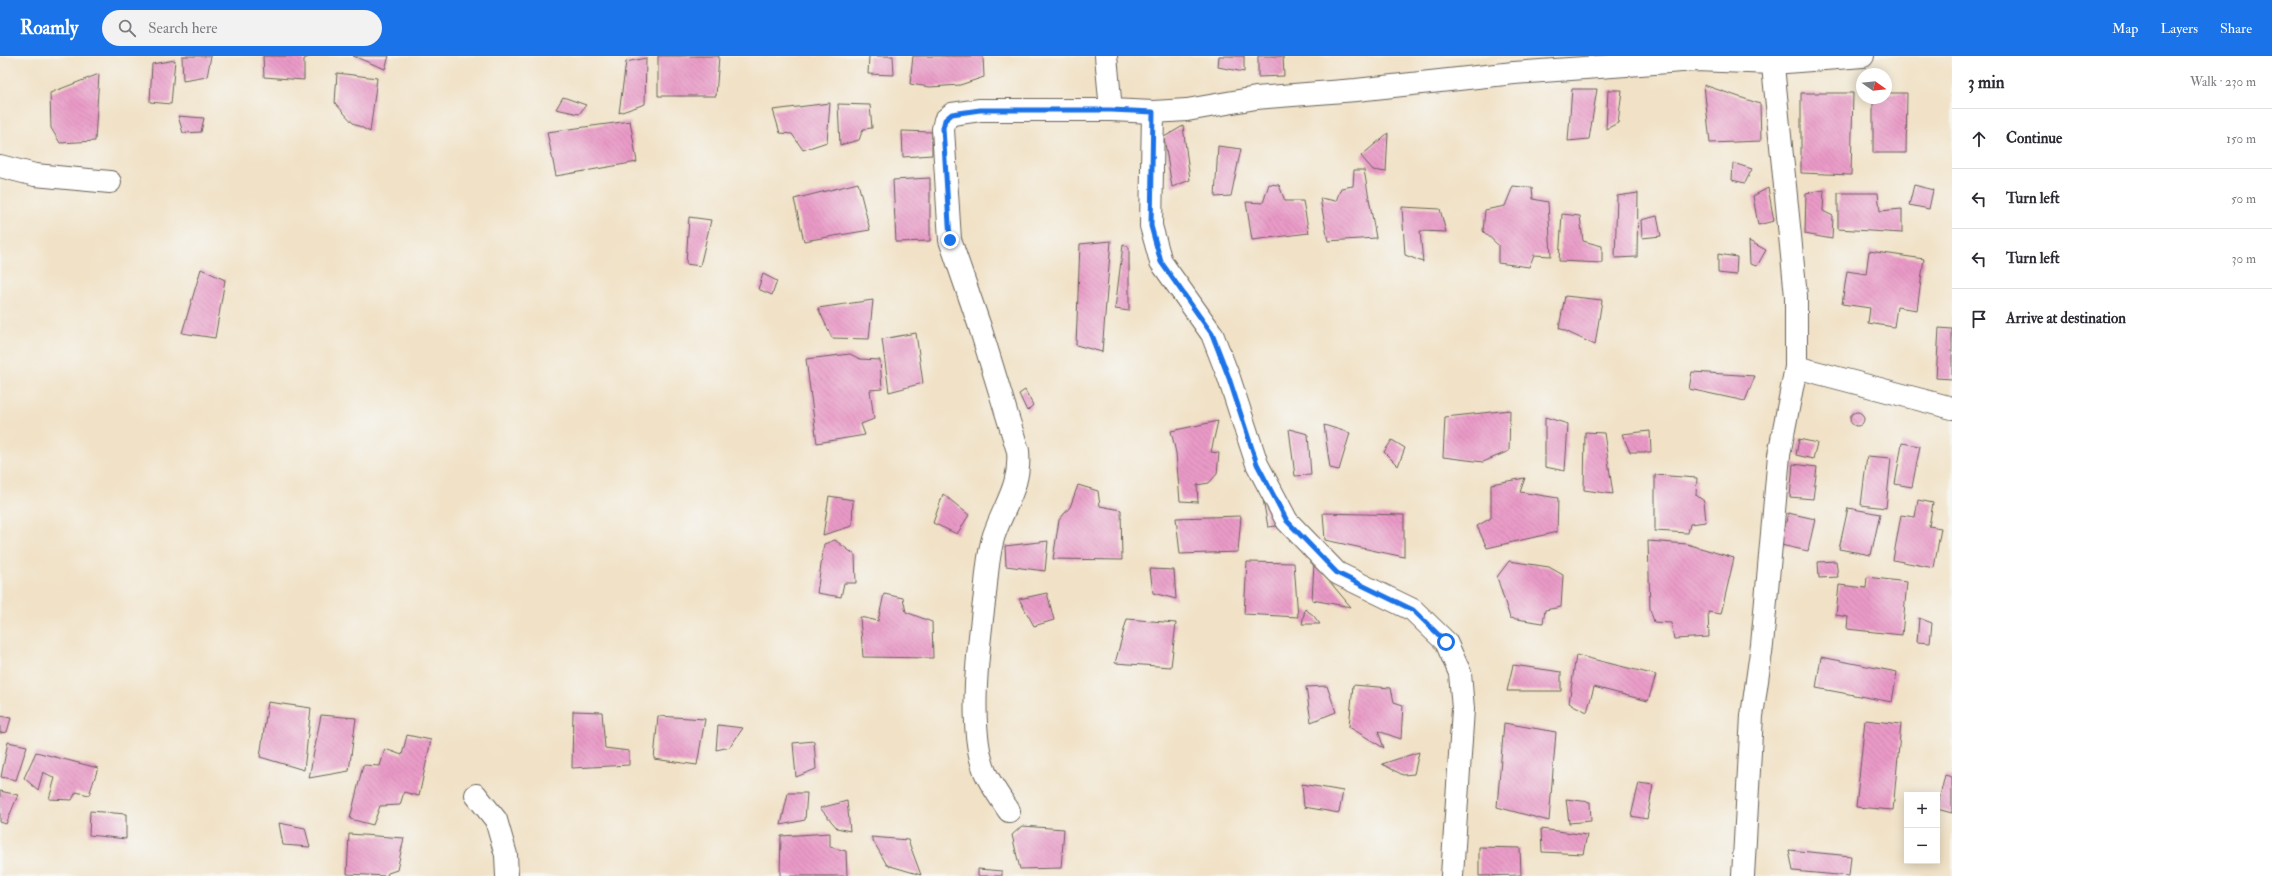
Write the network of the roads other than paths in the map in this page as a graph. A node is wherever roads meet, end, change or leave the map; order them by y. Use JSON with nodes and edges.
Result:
{"nodes":[{"id":1,"x":1106,"y":56,"type":"edge"},
{"id":2,"x":1863,"y":56,"type":"edge"},
{"id":3,"x":1772,"y":59,"type":"edge"},
{"id":4,"x":1111,"y":110,"type":"junction"},
{"id":5,"x":1153,"y":112,"type":"junction"},
{"id":6,"x":0,"y":166,"type":"edge"},
{"id":7,"x":110,"y":182,"type":"dead end"},
{"id":8,"x":1796,"y":367,"type":"junction"},
{"id":9,"x":1952,"y":408,"type":"edge"},
{"id":10,"x":476,"y":795,"type":"dead end"},
{"id":11,"x":1009,"y":811,"type":"dead end"},
{"id":12,"x":506,"y":876,"type":"edge"},
{"id":13,"x":1452,"y":876,"type":"edge"},
{"id":14,"x":1743,"y":876,"type":"edge"}],
"edges":[{"from":1,"to":4,"type":"street"},
{"from":2,"to":3,"type":"street"},
{"from":3,"to":5,"type":"street"},
{"from":3,"to":8,"type":"street"},
{"from":4,"to":5,"type":"street"},
{"from":4,"to":11,"type":"street"},
{"from":5,"to":13,"type":"street"},
{"from":6,"to":7,"type":"street"},
{"from":8,"to":9,"type":"street"},
{"from":8,"to":14,"type":"street"},
{"from":10,"to":12,"type":"street"}]}
